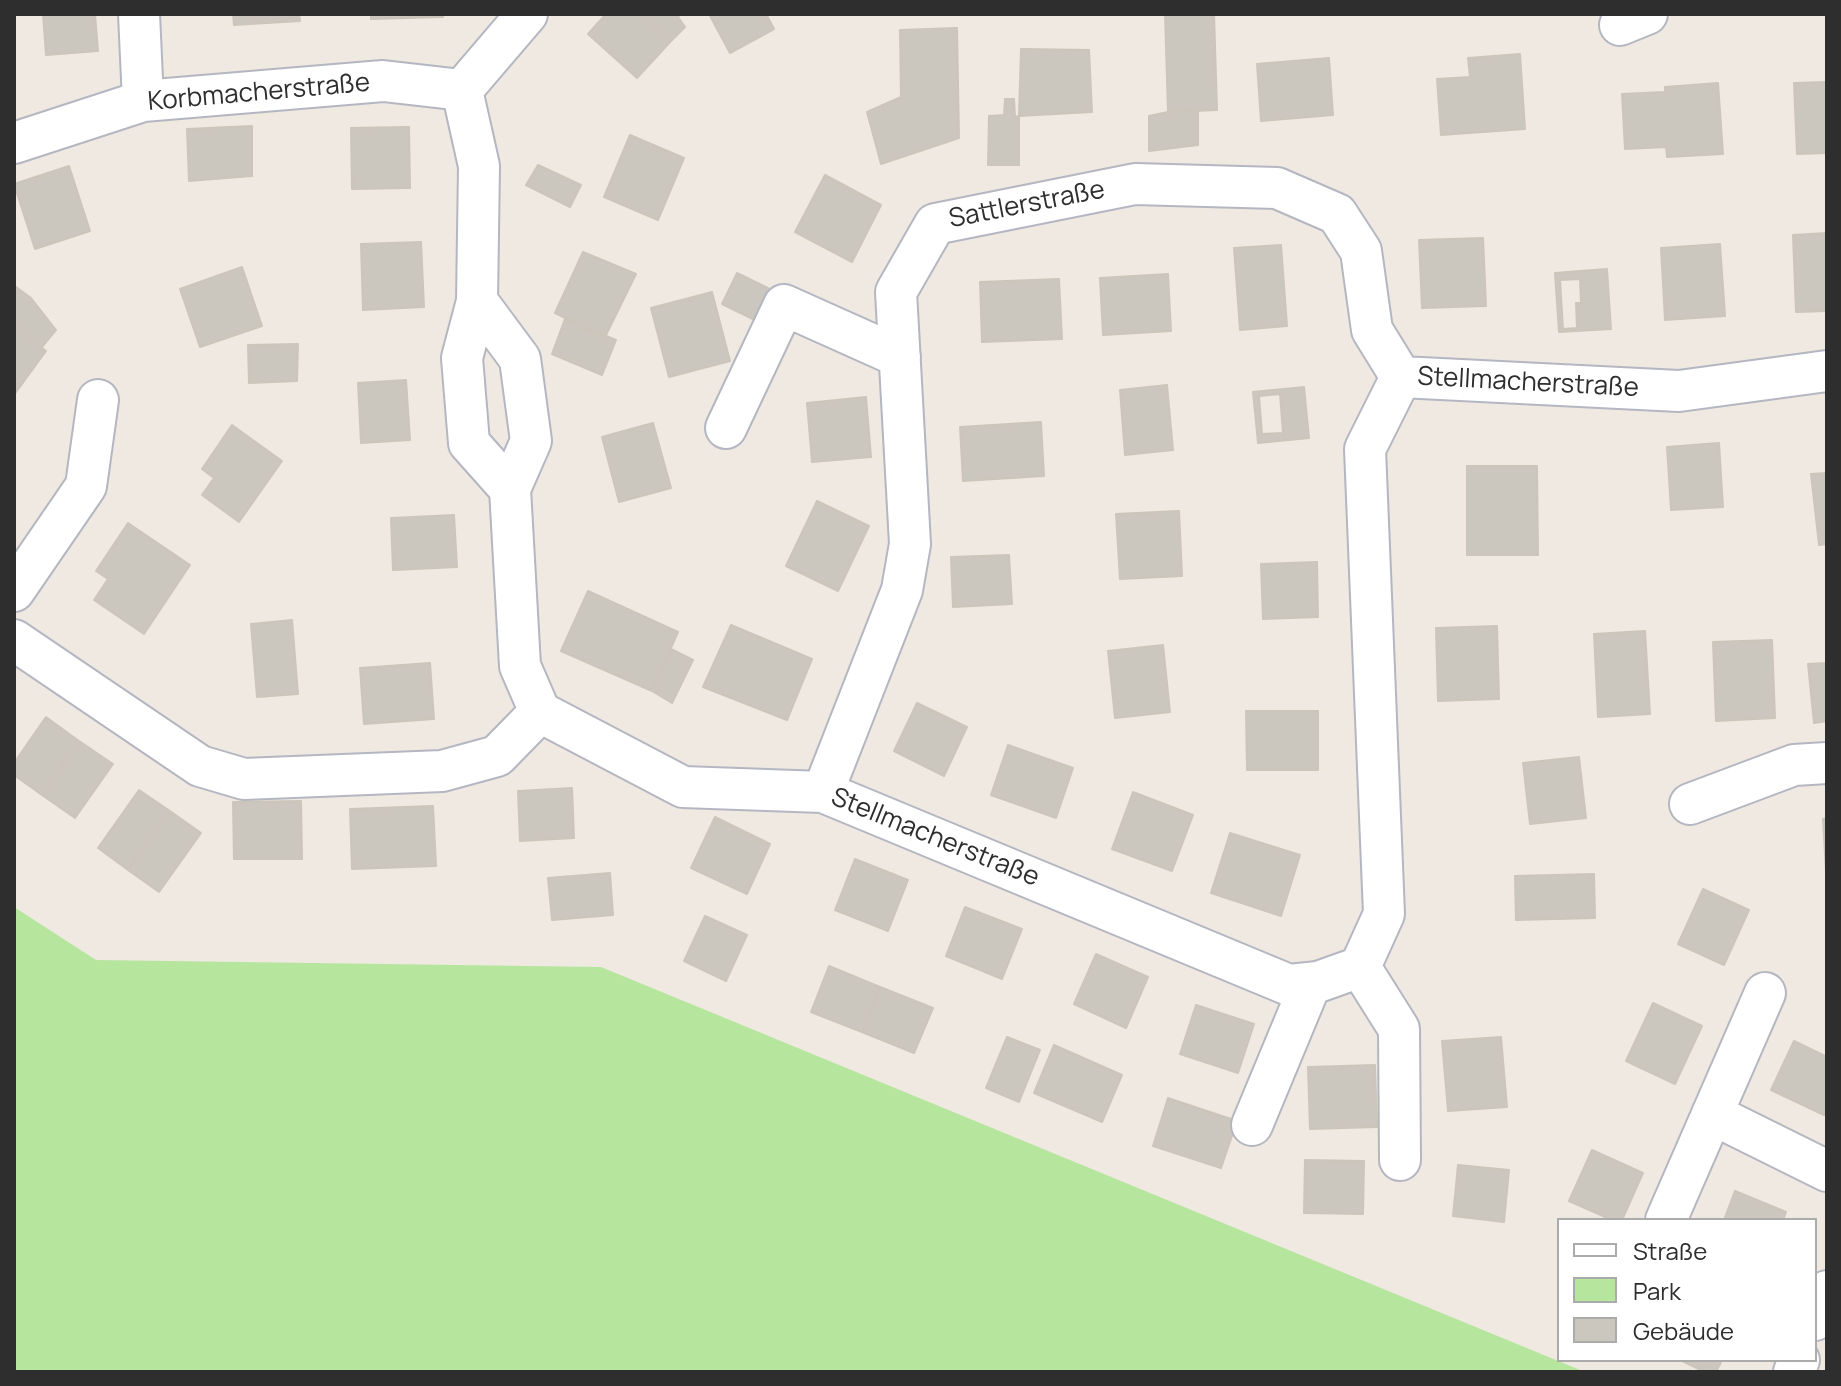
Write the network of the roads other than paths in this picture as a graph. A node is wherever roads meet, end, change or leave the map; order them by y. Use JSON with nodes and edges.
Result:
{"nodes":[{"id":1,"x":139,"y":14,"type":"edge"},
{"id":2,"x":527,"y":14,"type":"edge"},
{"id":3,"x":462,"y":90,"type":"junction"},
{"id":4,"x":143,"y":101,"type":"junction"},
{"id":5,"x":14,"y":143,"type":"edge"},
{"id":6,"x":477,"y":301,"type":"junction"},
{"id":7,"x":900,"y":357,"type":"junction"},
{"id":8,"x":1827,"y":371,"type":"edge"},
{"id":9,"x":1401,"y":377,"type":"junction"},
{"id":10,"x":98,"y":400,"type":"dead end"},
{"id":11,"x":726,"y":428,"type":"dead end"},
{"id":12,"x":510,"y":489,"type":"junction"},
{"id":13,"x":14,"y":591,"type":"edge"},
{"id":14,"x":14,"y":640,"type":"edge"},
{"id":15,"x":540,"y":712,"type":"junction"},
{"id":16,"x":1827,"y":763,"type":"edge"},
{"id":17,"x":823,"y":792,"type":"junction"},
{"id":18,"x":1690,"y":804,"type":"dead end"},
{"id":19,"x":1360,"y":967,"type":"junction"},
{"id":20,"x":1311,"y":983,"type":"junction"},
{"id":21,"x":1765,"y":993,"type":"dead end"},
{"id":22,"x":1712,"y":1114,"type":"junction"},
{"id":23,"x":1252,"y":1125,"type":"dead end"},
{"id":24,"x":1400,"y":1160,"type":"dead end"},
{"id":25,"x":1827,"y":1171,"type":"edge"},
{"id":26,"x":1667,"y":1218,"type":"edge"},
{"id":27,"x":1827,"y":1291,"type":"edge"},
{"id":28,"x":1817,"y":1315,"type":"edge"}],
"edges":[{"from":1,"to":4,"type":"street"},
{"from":2,"to":3,"type":"street"},
{"from":3,"to":4,"type":"street","name":"Korbmacherstraße"},
{"from":3,"to":6,"type":"street"},
{"from":4,"to":5,"type":"street","name":"Korbmacherstraße"},
{"from":6,"to":12,"type":"street"},
{"from":6,"to":12,"type":"street"},
{"from":7,"to":9,"type":"street","name":"Sattlerstraße"},
{"from":7,"to":11,"type":"street"},
{"from":7,"to":17,"type":"street","name":"Sattlerstraße"},
{"from":8,"to":9,"type":"street","name":"Stellmacherstraße"},
{"from":9,"to":19,"type":"street","name":"Stellmacherstraße"},
{"from":10,"to":13,"type":"street"},
{"from":12,"to":15,"type":"street"},
{"from":14,"to":15,"type":"street"},
{"from":15,"to":17,"type":"street","name":"Stellmacherstraße"},
{"from":16,"to":18,"type":"street"},
{"from":17,"to":20,"type":"street","name":"Stellmacherstraße"},
{"from":19,"to":20,"type":"street","name":"Stellmacherstraße"},
{"from":19,"to":24,"type":"street"},
{"from":20,"to":23,"type":"street"},
{"from":21,"to":22,"type":"street"},
{"from":22,"to":25,"type":"street"},
{"from":22,"to":26,"type":"street"},
{"from":27,"to":28,"type":"street"}]}
